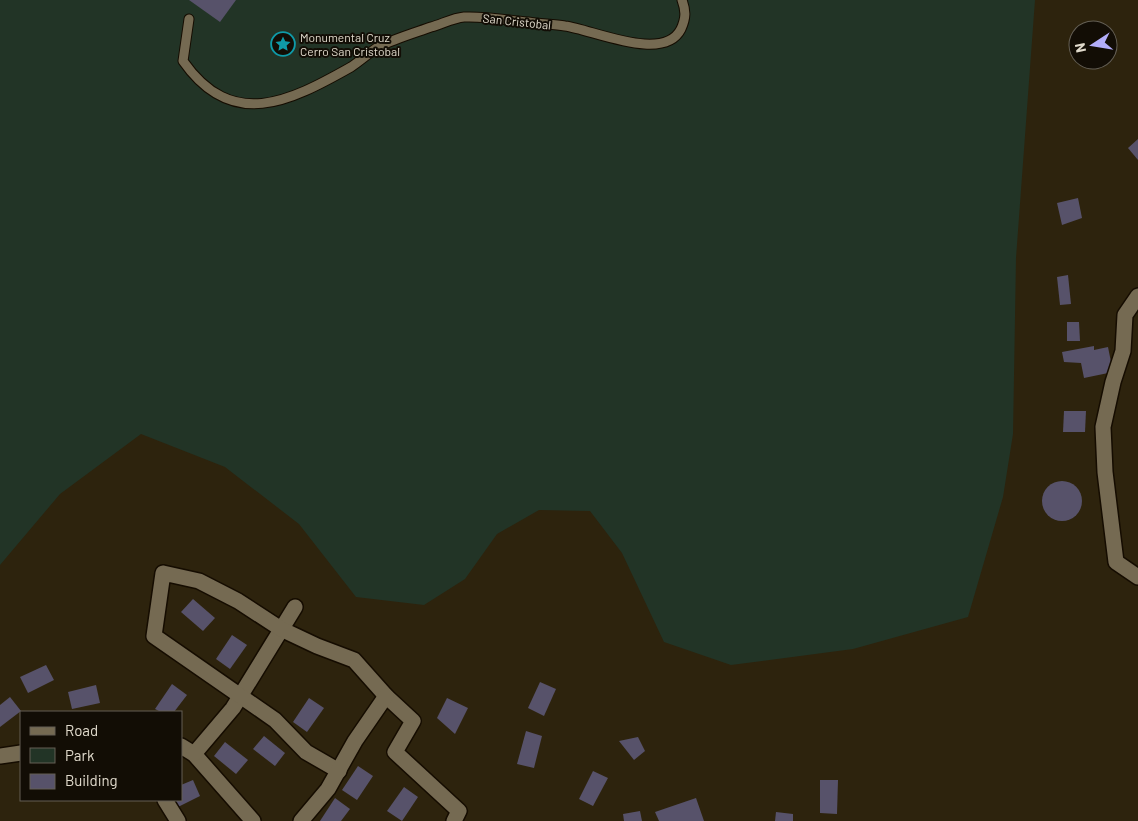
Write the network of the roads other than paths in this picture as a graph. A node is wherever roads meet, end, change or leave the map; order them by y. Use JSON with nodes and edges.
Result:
{"nodes":[{"id":1,"x":682,"y":0,"type":"edge"},
{"id":2,"x":189,"y":19,"type":"dead end"},
{"id":3,"x":1138,"y":296,"type":"edge"},
{"id":4,"x":1138,"y":577,"type":"edge"},
{"id":5,"x":295,"y":607,"type":"dead end"},
{"id":6,"x":281,"y":630,"type":"junction"},
{"id":7,"x":240,"y":696,"type":"junction"},
{"id":8,"x":386,"y":696,"type":"junction"},
{"id":9,"x":188,"y":750,"type":"edge"},
{"id":10,"x":20,"y":753,"type":"edge"},
{"id":11,"x":0,"y":756,"type":"edge"},
{"id":12,"x":339,"y":771,"type":"junction"},
{"id":13,"x":166,"y":801,"type":"edge"},
{"id":14,"x":178,"y":821,"type":"edge"},
{"id":15,"x":253,"y":821,"type":"edge"},
{"id":16,"x":301,"y":821,"type":"edge"},
{"id":17,"x":454,"y":821,"type":"edge"}],
"edges":[{"from":1,"to":2,"type":"lane","name":"San Cristobal"},
{"from":3,"to":4,"type":"street"},
{"from":5,"to":6,"type":"street"},
{"from":6,"to":7,"type":"street"},
{"from":6,"to":7,"type":"street"},
{"from":6,"to":8,"type":"street"},
{"from":7,"to":9,"type":"street"},
{"from":7,"to":12,"type":"street"},
{"from":8,"to":12,"type":"street"},
{"from":8,"to":17,"type":"street"},
{"from":9,"to":15,"type":"street"},
{"from":10,"to":11,"type":"street"},
{"from":12,"to":16,"type":"street"},
{"from":13,"to":14,"type":"street"}]}
